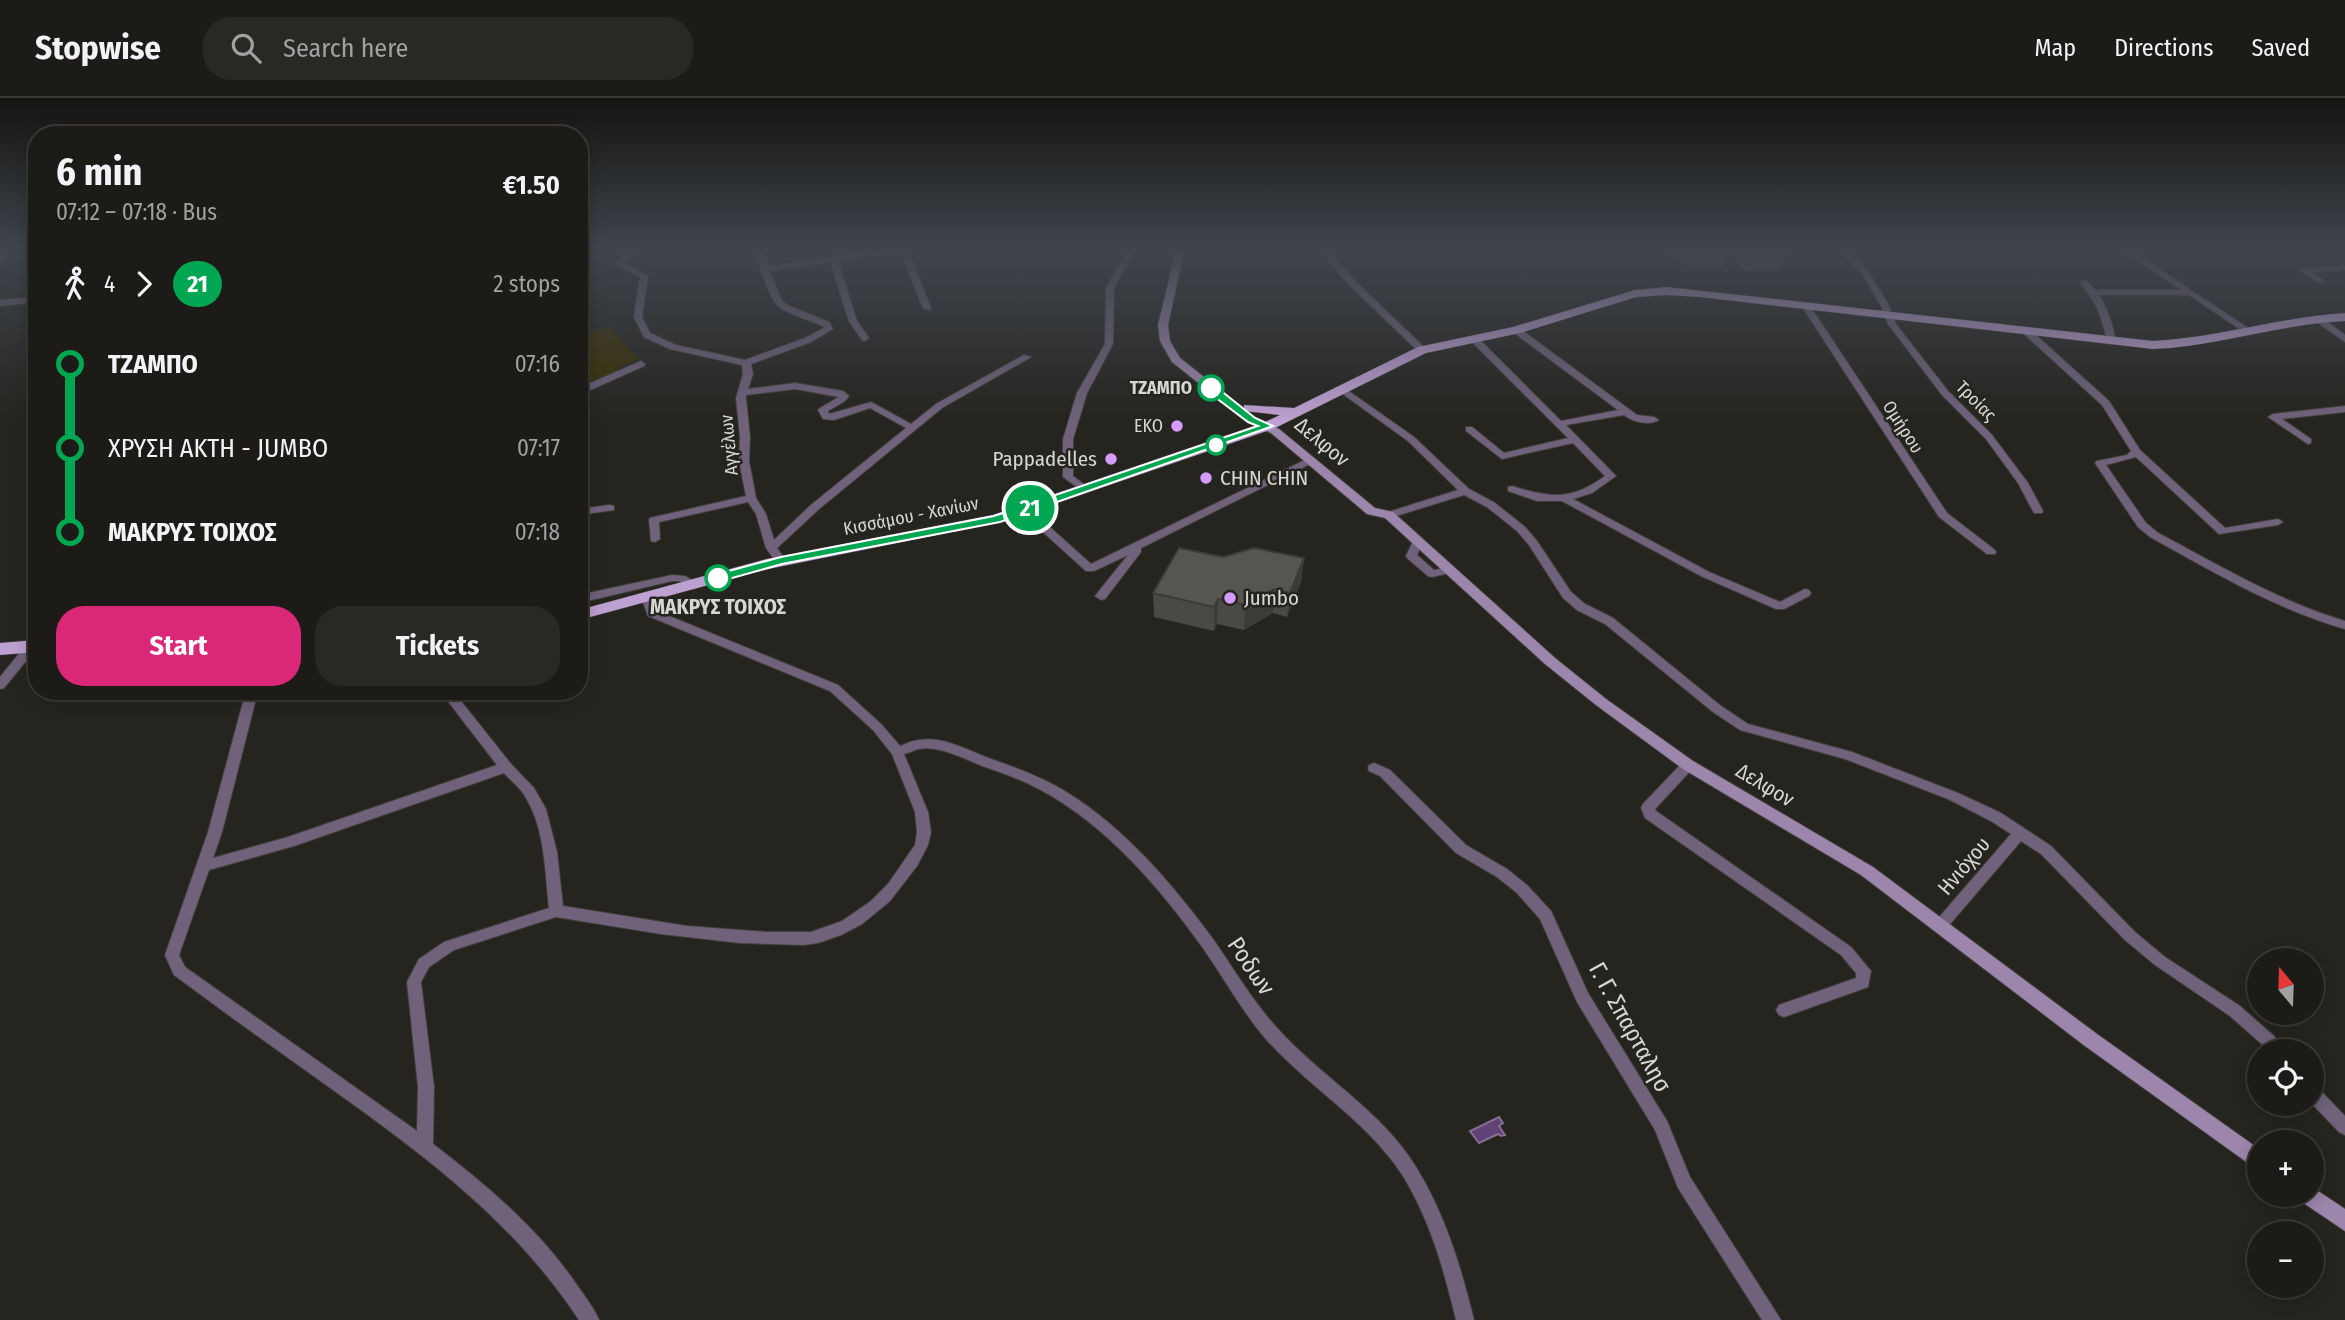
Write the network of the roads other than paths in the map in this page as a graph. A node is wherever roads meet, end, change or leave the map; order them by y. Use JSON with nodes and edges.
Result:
{"nodes":[{"id":1,"x":639,"y":308,"type":"edge"},
{"id":2,"x":787,"y":308,"type":"edge"},
{"id":3,"x":849,"y":308,"type":"edge"},
{"id":4,"x":1109,"y":308,"type":"edge"},
{"id":5,"x":1167,"y":308,"type":"edge"},
{"id":6,"x":1378,"y":308,"type":"edge"},
{"id":7,"x":1592,"y":308,"type":"edge"},
{"id":8,"x":1807,"y":308,"type":"edge"},
{"id":9,"x":1828,"y":308,"type":"edge"},
{"id":10,"x":1885,"y":308,"type":"edge"},
{"id":11,"x":2103,"y":308,"type":"edge"},
{"id":12,"x":2214,"y":308,"type":"edge"},
{"id":13,"x":1887,"y":316,"type":"junction"},
{"id":14,"x":2345,"y":317,"type":"edge"},
{"id":15,"x":2317,"y":318,"type":"junction"},
{"id":16,"x":1516,"y":330,"type":"junction"},
{"id":17,"x":2025,"y":330,"type":"junction"},
{"id":18,"x":2250,"y":331,"type":"junction"},
{"id":19,"x":865,"y":338,"type":"dead end"},
{"id":20,"x":1474,"y":339,"type":"junction"},
{"id":21,"x":2345,"y":339,"type":"edge"},
{"id":22,"x":2112,"y":342,"type":"junction"},
{"id":23,"x":1422,"y":350,"type":"junction"},
{"id":24,"x":1027,"y":357,"type":"dead end"},
{"id":25,"x":746,"y":363,"type":"junction"},
{"id":26,"x":641,"y":364,"type":"dead end"},
{"id":27,"x":588,"y":388,"type":"edge"},
{"id":28,"x":1343,"y":390,"type":"junction"},
{"id":29,"x":742,"y":393,"type":"junction"},
{"id":30,"x":1222,"y":396,"type":"junction"},
{"id":31,"x":1249,"y":408,"type":"junction"},
{"id":32,"x":2345,"y":409,"type":"edge"},
{"id":33,"x":1301,"y":412,"type":"junction"},
{"id":34,"x":1625,"y":412,"type":"junction"},
{"id":35,"x":1654,"y":420,"type":"dead end"},
{"id":36,"x":1558,"y":424,"type":"junction"},
{"id":37,"x":1268,"y":426,"type":"junction"},
{"id":38,"x":912,"y":428,"type":"junction"},
{"id":39,"x":1469,"y":429,"type":"dead end"},
{"id":40,"x":1573,"y":440,"type":"junction"},
{"id":41,"x":2308,"y":441,"type":"dead end"},
{"id":42,"x":2136,"y":452,"type":"junction"},
{"id":43,"x":1309,"y":461,"type":"junction"},
{"id":44,"x":1512,"y":489,"type":"dead end"},
{"id":45,"x":1085,"y":490,"type":"junction"},
{"id":46,"x":1465,"y":491,"type":"junction"},
{"id":47,"x":751,"y":498,"type":"junction"},
{"id":48,"x":1564,"y":498,"type":"junction"},
{"id":49,"x":610,"y":508,"type":"dead end"},
{"id":50,"x":588,"y":511,"type":"edge"},
{"id":51,"x":2038,"y":511,"type":"dead end"},
{"id":52,"x":1395,"y":513,"type":"junction"},
{"id":53,"x":1038,"y":514,"type":"junction"},
{"id":54,"x":2278,"y":522,"type":"dead end"},
{"id":55,"x":655,"y":539,"type":"dead end"},
{"id":56,"x":1140,"y":546,"type":"junction"},
{"id":57,"x":771,"y":548,"type":"junction"},
{"id":58,"x":1991,"y":552,"type":"dead end"},
{"id":59,"x":781,"y":561,"type":"junction"},
{"id":60,"x":694,"y":585,"type":"junction"},
{"id":61,"x":1805,"y":593,"type":"dead end"},
{"id":62,"x":1101,"y":596,"type":"dead end"},
{"id":63,"x":588,"y":597,"type":"edge"},
{"id":64,"x":647,"y":597,"type":"junction"},
{"id":65,"x":588,"y":613,"type":"edge"},
{"id":66,"x":2345,"y":625,"type":"edge"},
{"id":67,"x":28,"y":647,"type":"edge"},
{"id":68,"x":0,"y":649,"type":"edge"},
{"id":69,"x":28,"y":653,"type":"edge"},
{"id":70,"x":0,"y":685,"type":"edge"},
{"id":71,"x":250,"y":700,"type":"edge"},
{"id":72,"x":453,"y":700,"type":"edge"},
{"id":73,"x":899,"y":751,"type":"junction"},
{"id":74,"x":1689,"y":765,"type":"junction"},
{"id":75,"x":506,"y":767,"type":"junction"},
{"id":76,"x":1374,"y":768,"type":"dead end"},
{"id":77,"x":2020,"y":833,"type":"junction"},
{"id":78,"x":203,"y":866,"type":"junction"},
{"id":79,"x":556,"y":911,"type":"junction"},
{"id":80,"x":1940,"y":926,"type":"junction"},
{"id":81,"x":1784,"y":1010,"type":"dead end"},
{"id":82,"x":2267,"y":1039,"type":"edge"},
{"id":83,"x":2324,"y":1105,"type":"edge"},
{"id":84,"x":2345,"y":1127,"type":"edge"},
{"id":85,"x":425,"y":1145,"type":"junction"},
{"id":86,"x":2247,"y":1151,"type":"edge"},
{"id":87,"x":2324,"y":1206,"type":"edge"},
{"id":88,"x":2345,"y":1221,"type":"edge"},
{"id":89,"x":590,"y":1320,"type":"edge"},
{"id":90,"x":1465,"y":1320,"type":"edge"},
{"id":91,"x":1772,"y":1320,"type":"edge"}],
"edges":[{"from":1,"to":25,"type":"street"},
{"from":2,"to":25,"type":"street"},
{"from":3,"to":19,"type":"street"},
{"from":4,"to":45,"type":"street"},
{"from":5,"to":30,"type":"main road"},
{"from":6,"to":23,"type":"street"},
{"from":7,"to":16,"type":"main road","name":"Κισσάμου - Χανίων"},
{"from":8,"to":58,"type":"street","name":"Ομήρου"},
{"from":9,"to":13,"type":"main road","name":"Κισσάμου - Χανίων"},
{"from":10,"to":13,"type":"street","name":"Τροίας"},
{"from":11,"to":22,"type":"street"},
{"from":12,"to":18,"type":"street"},
{"from":13,"to":17,"type":"main road","name":"Κισσάμου - Χανίων"},
{"from":13,"to":51,"type":"street","name":"Τροίας"},
{"from":14,"to":15,"type":"main road","name":"Κισσάμου - Χανίων"},
{"from":15,"to":18,"type":"main road","name":"Κισσάμου - Χανίων"},
{"from":15,"to":21,"type":"street"},
{"from":16,"to":20,"type":"main road","name":"Κισσάμου - Χανίων"},
{"from":16,"to":34,"type":"street"},
{"from":17,"to":22,"type":"main road","name":"Κισσάμου - Χανίων"},
{"from":17,"to":42,"type":"street"},
{"from":18,"to":22,"type":"main road","name":"Κισσάμου - Χανίων"},
{"from":20,"to":23,"type":"main road","name":"Κισσάμου - Χανίων"},
{"from":20,"to":36,"type":"street"},
{"from":23,"to":28,"type":"main road","name":"Κισσάμου - Χανίων"},
{"from":24,"to":38,"type":"street"},
{"from":25,"to":29,"type":"street","name":"Αγγέλων"},
{"from":26,"to":27,"type":"street"},
{"from":28,"to":33,"type":"main road","name":"Κισσάμου - Χανίων"},
{"from":28,"to":46,"type":"street"},
{"from":29,"to":38,"type":"street"},
{"from":29,"to":47,"type":"street","name":"Αγγέλων"},
{"from":30,"to":31,"type":"main road"},
{"from":30,"to":37,"type":"main road"},
{"from":31,"to":33,"type":"main road"},
{"from":31,"to":37,"type":"main road"},
{"from":32,"to":41,"type":"street"},
{"from":33,"to":37,"type":"main road","name":"Κισσάμου - Χανίων"},
{"from":34,"to":35,"type":"street"},
{"from":34,"to":36,"type":"street"},
{"from":36,"to":40,"type":"street"},
{"from":37,"to":43,"type":"main road","name":"Δελφον"},
{"from":37,"to":45,"type":"main road","name":"Κισσάμου - Χανίων"},
{"from":38,"to":57,"type":"street"},
{"from":39,"to":40,"type":"street"},
{"from":40,"to":48,"type":"street"},
{"from":42,"to":54,"type":"street"},
{"from":42,"to":66,"type":"street"},
{"from":43,"to":52,"type":"main road","name":"Δελφον"},
{"from":43,"to":56,"type":"street"},
{"from":44,"to":48,"type":"street"},
{"from":45,"to":53,"type":"main road","name":"Κισσάμου - Χανίων"},
{"from":46,"to":52,"type":"street"},
{"from":46,"to":77,"type":"street"},
{"from":47,"to":55,"type":"street"},
{"from":47,"to":57,"type":"street","name":"Αγγέλων"},
{"from":48,"to":61,"type":"street"},
{"from":49,"to":50,"type":"street"},
{"from":52,"to":74,"type":"main road","name":"Δελφον"},
{"from":53,"to":56,"type":"street"},
{"from":53,"to":59,"type":"main road","name":"Κισσάμου - Χανίων"},
{"from":56,"to":62,"type":"street"},
{"from":57,"to":59,"type":"street","name":"Αγγέλων"},
{"from":59,"to":60,"type":"main road","name":"Κισσάμου - Χανίων"},
{"from":60,"to":63,"type":"street"},
{"from":60,"to":64,"type":"main road","name":"Κισσάμου - Χανίων"},
{"from":64,"to":65,"type":"main road","name":"Κισσάμου - Χανίων"},
{"from":64,"to":73,"type":"street"},
{"from":67,"to":68,"type":"main road"},
{"from":69,"to":70,"type":"street"},
{"from":71,"to":78,"type":"street"},
{"from":72,"to":75,"type":"street"},
{"from":73,"to":79,"type":"street"},
{"from":73,"to":90,"type":"street","name":"Ροδων"},
{"from":74,"to":80,"type":"main road","name":"Δελφον"},
{"from":74,"to":81,"type":"street"},
{"from":75,"to":78,"type":"street"},
{"from":75,"to":79,"type":"street"},
{"from":76,"to":91,"type":"street","name":"Γ. Γ. Σπαρταλησ"},
{"from":77,"to":80,"type":"street","name":"Ηνιόχου"},
{"from":77,"to":82,"type":"street"},
{"from":78,"to":85,"type":"street"},
{"from":79,"to":85,"type":"street"},
{"from":80,"to":86,"type":"main road","name":"Δελφον"},
{"from":83,"to":84,"type":"street"},
{"from":85,"to":89,"type":"street"},
{"from":87,"to":88,"type":"main road"}]}
